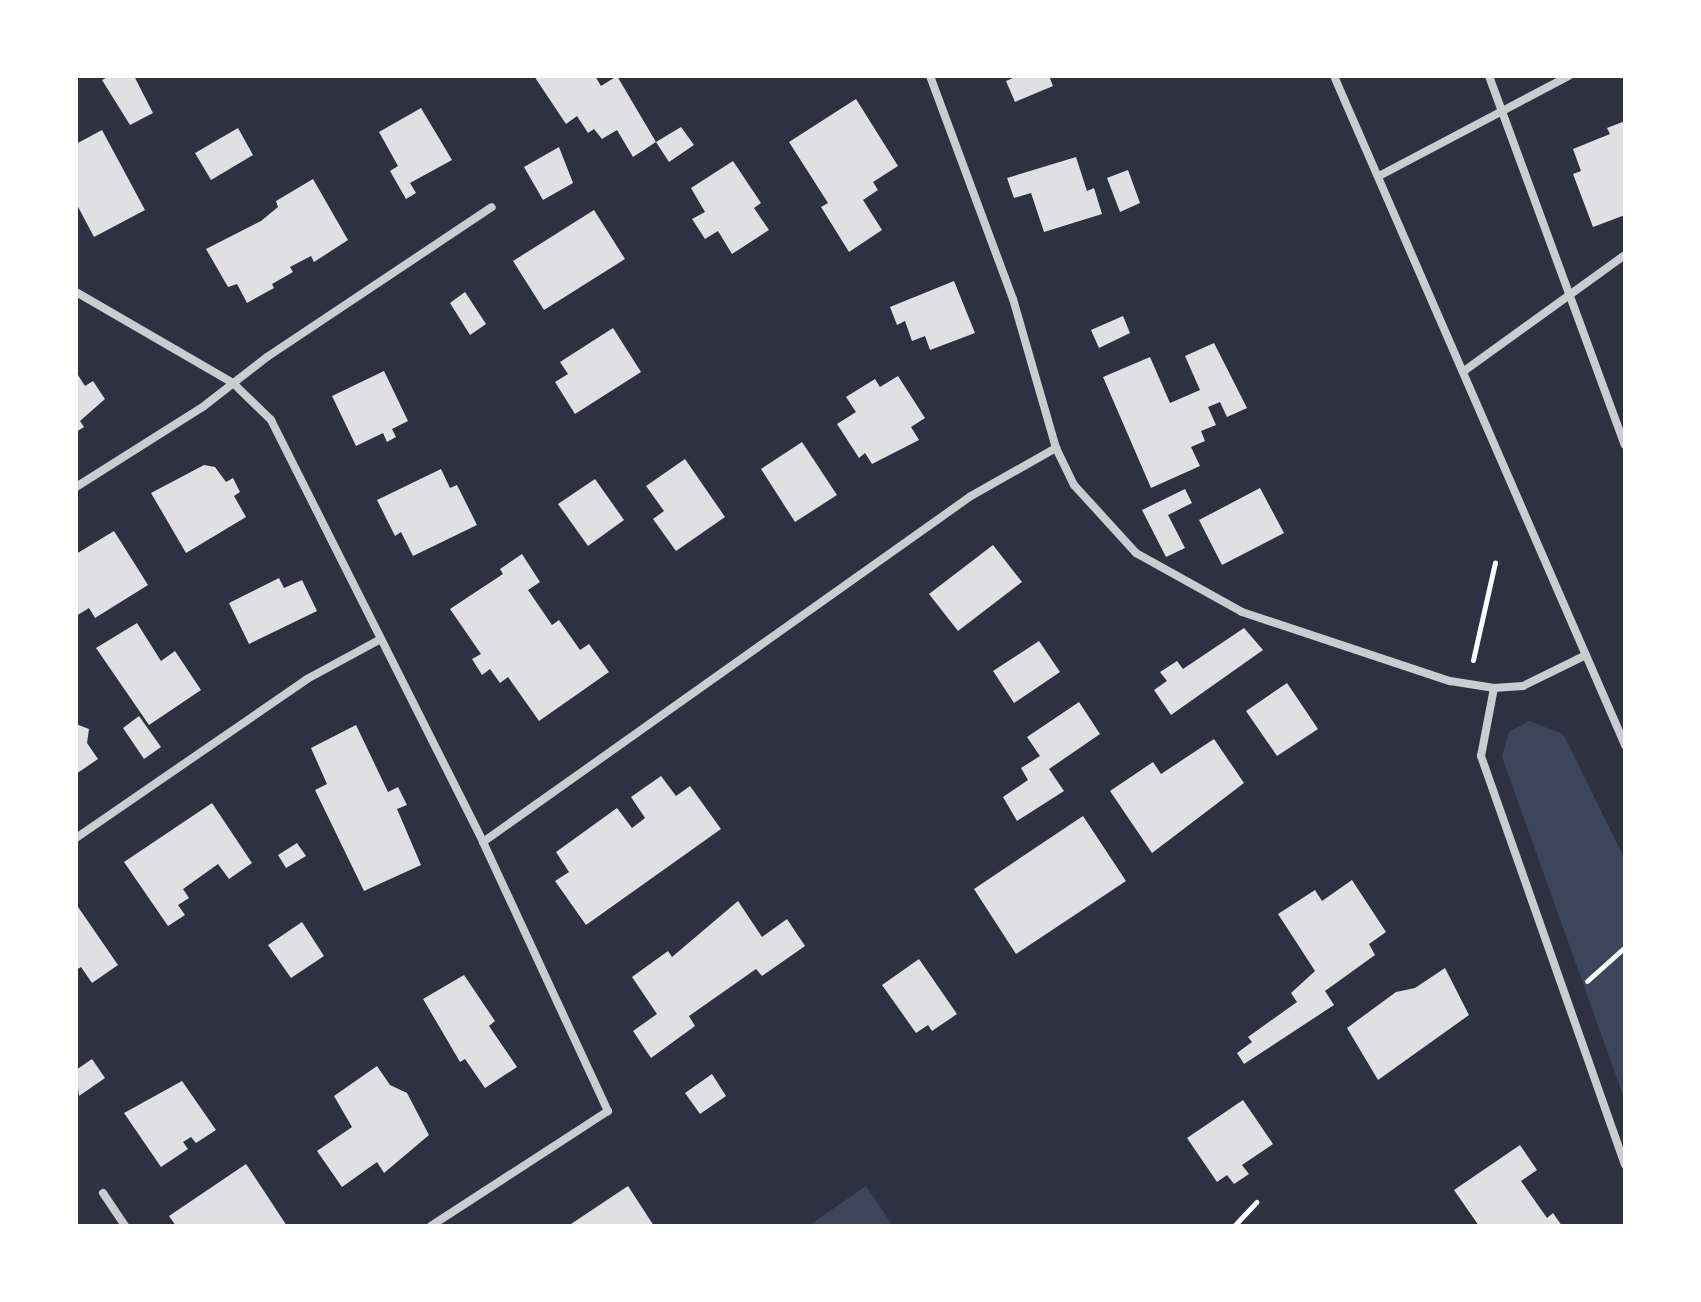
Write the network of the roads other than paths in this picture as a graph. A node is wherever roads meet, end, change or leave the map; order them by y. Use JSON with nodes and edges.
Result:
{"nodes":[{"id":1,"x":930,"y":76,"type":"edge"},
{"id":2,"x":1334,"y":76,"type":"edge"},
{"id":3,"x":1489,"y":76,"type":"edge"},
{"id":4,"x":1569,"y":76,"type":"edge"},
{"id":5,"x":1501,"y":110,"type":"junction"},
{"id":6,"x":1379,"y":176,"type":"junction"},
{"id":7,"x":492,"y":207,"type":"dead end"},
{"id":8,"x":1625,"y":255,"type":"edge"},
{"id":9,"x":76,"y":292,"type":"edge"},
{"id":10,"x":1566,"y":295,"type":"junction"},
{"id":11,"x":1464,"y":371,"type":"junction"},
{"id":12,"x":233,"y":383,"type":"junction"},
{"id":13,"x":1625,"y":445,"type":"edge"},
{"id":14,"x":1056,"y":448,"type":"junction"},
{"id":15,"x":76,"y":487,"type":"edge"},
{"id":16,"x":381,"y":639,"type":"junction"},
{"id":17,"x":1586,"y":655,"type":"junction"},
{"id":18,"x":1494,"y":688,"type":"junction"},
{"id":19,"x":1625,"y":745,"type":"edge"},
{"id":20,"x":76,"y":838,"type":"edge"},
{"id":21,"x":483,"y":842,"type":"junction"},
{"id":22,"x":1625,"y":1164,"type":"edge"},
{"id":23,"x":103,"y":1193,"type":"dead end"},
{"id":24,"x":125,"y":1226,"type":"edge"},
{"id":25,"x":431,"y":1226,"type":"edge"}],
"edges":[{"from":1,"to":14,"type":"street"},
{"from":2,"to":6,"type":"street"},
{"from":3,"to":5,"type":"street"},
{"from":4,"to":5,"type":"street"},
{"from":5,"to":6,"type":"street"},
{"from":5,"to":10,"type":"street"},
{"from":6,"to":11,"type":"street"},
{"from":7,"to":12,"type":"street"},
{"from":8,"to":10,"type":"street"},
{"from":9,"to":12,"type":"street"},
{"from":10,"to":11,"type":"street"},
{"from":10,"to":13,"type":"street"},
{"from":11,"to":17,"type":"street"},
{"from":12,"to":15,"type":"street"},
{"from":12,"to":16,"type":"street"},
{"from":14,"to":18,"type":"street"},
{"from":14,"to":21,"type":"street"},
{"from":16,"to":20,"type":"street"},
{"from":16,"to":21,"type":"street"},
{"from":17,"to":18,"type":"street"},
{"from":17,"to":19,"type":"street"},
{"from":18,"to":22,"type":"street"},
{"from":21,"to":25,"type":"street"},
{"from":23,"to":24,"type":"street"}]}
